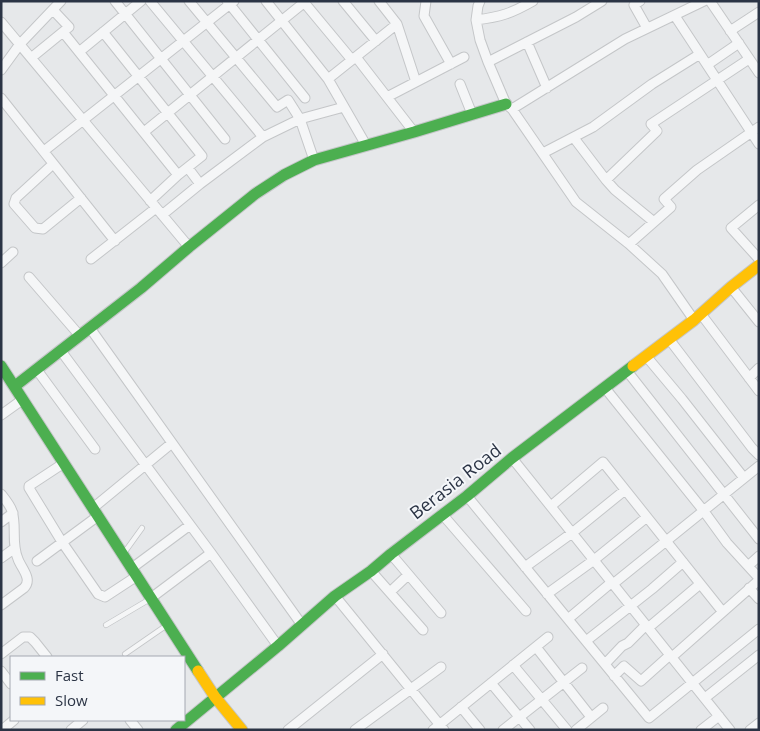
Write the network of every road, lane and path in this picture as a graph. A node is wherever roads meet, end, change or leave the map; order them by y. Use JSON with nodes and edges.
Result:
{"nodes":[{"id":1,"x":61,"y":1,"type":"edge"},
{"id":2,"x":115,"y":1,"type":"edge"},
{"id":3,"x":141,"y":1,"type":"edge"},
{"id":4,"x":150,"y":1,"type":"edge"},
{"id":5,"x":189,"y":1,"type":"edge"},
{"id":6,"x":266,"y":1,"type":"edge"},
{"id":7,"x":343,"y":1,"type":"edge"},
{"id":8,"x":380,"y":1,"type":"edge"},
{"id":9,"x":426,"y":1,"type":"edge"},
{"id":10,"x":480,"y":1,"type":"edge"},
{"id":11,"x":533,"y":1,"type":"edge"},
{"id":12,"x":602,"y":1,"type":"edge"},
{"id":13,"x":640,"y":1,"type":"edge"},
{"id":14,"x":704,"y":1,"type":"edge"},
{"id":15,"x":710,"y":1,"type":"edge"},
{"id":16,"x":230,"y":2,"type":"edge"},
{"id":17,"x":304,"y":2,"type":"edge"},
{"id":18,"x":53,"y":10,"type":"junction"},
{"id":19,"x":125,"y":14,"type":"junction"},
{"id":20,"x":758,"y":14,"type":"edge"},
{"id":21,"x":675,"y":16,"type":"junction"},
{"id":22,"x":476,"y":20,"type":"junction"},
{"id":23,"x":282,"y":21,"type":"junction"},
{"id":24,"x":1,"y":22,"type":"edge"},
{"id":25,"x":207,"y":23,"type":"junction"},
{"id":26,"x":397,"y":24,"type":"junction"},
{"id":27,"x":647,"y":28,"type":"junction"},
{"id":28,"x":730,"y":31,"type":"junction"},
{"id":29,"x":63,"y":32,"type":"junction"},
{"id":30,"x":103,"y":32,"type":"junction"},
{"id":31,"x":258,"y":40,"type":"junction"},
{"id":32,"x":376,"y":41,"type":"junction"},
{"id":33,"x":183,"y":42,"type":"junction"},
{"id":34,"x":527,"y":42,"type":"junction"},
{"id":35,"x":739,"y":43,"type":"junction"},
{"id":36,"x":20,"y":44,"type":"junction"},
{"id":37,"x":79,"y":52,"type":"junction"},
{"id":38,"x":700,"y":54,"type":"junction"},
{"id":39,"x":464,"y":57,"type":"dead end"},
{"id":40,"x":31,"y":58,"type":"junction"},
{"id":41,"x":236,"y":58,"type":"junction"},
{"id":42,"x":354,"y":58,"type":"junction"},
{"id":43,"x":161,"y":59,"type":"junction"},
{"id":44,"x":750,"y":59,"type":"junction"},
{"id":45,"x":488,"y":62,"type":"junction"},
{"id":46,"x":450,"y":64,"type":"junction"},
{"id":47,"x":707,"y":65,"type":"junction"},
{"id":48,"x":1,"y":70,"type":"edge"},
{"id":49,"x":759,"y":73,"type":"edge"},
{"id":50,"x":138,"y":77,"type":"junction"},
{"id":51,"x":213,"y":77,"type":"junction"},
{"id":52,"x":328,"y":79,"type":"junction"},
{"id":53,"x":718,"y":81,"type":"junction"},
{"id":54,"x":416,"y":82,"type":"junction"},
{"id":55,"x":460,"y":84,"type":"dead end"},
{"id":56,"x":547,"y":88,"type":"junction"},
{"id":57,"x":190,"y":95,"type":"junction"},
{"id":58,"x":114,"y":96,"type":"junction"},
{"id":59,"x":387,"y":97,"type":"junction"},
{"id":60,"x":1,"y":98,"type":"edge"},
{"id":61,"x":305,"y":98,"type":"dead end"},
{"id":62,"x":344,"y":107,"type":"junction"},
{"id":63,"x":509,"y":107,"type":"junction"},
{"id":64,"x":168,"y":113,"type":"junction"},
{"id":65,"x":472,"y":114,"type":"junction"},
{"id":66,"x":300,"y":119,"type":"junction"},
{"id":67,"x":83,"y":120,"type":"junction"},
{"id":68,"x":755,"y":130,"type":"edge"},
{"id":69,"x":144,"y":132,"type":"junction"},
{"id":70,"x":414,"y":132,"type":"junction"},
{"id":71,"x":263,"y":137,"type":"junction"},
{"id":72,"x":225,"y":138,"type":"dead end"},
{"id":73,"x":574,"y":138,"type":"junction"},
{"id":74,"x":759,"y":144,"type":"edge"},
{"id":75,"x":366,"y":145,"type":"junction"},
{"id":76,"x":44,"y":151,"type":"junction"},
{"id":77,"x":543,"y":153,"type":"junction"},
{"id":78,"x":314,"y":160,"type":"junction"},
{"id":79,"x":53,"y":164,"type":"junction"},
{"id":80,"x":188,"y":168,"type":"junction"},
{"id":81,"x":178,"y":175,"type":"junction"},
{"id":82,"x":606,"y":180,"type":"junction"},
{"id":83,"x":200,"y":184,"type":"junction"},
{"id":84,"x":81,"y":198,"type":"junction"},
{"id":85,"x":759,"y":206,"type":"edge"},
{"id":86,"x":156,"y":208,"type":"junction"},
{"id":87,"x":654,"y":222,"type":"junction"},
{"id":88,"x":114,"y":240,"type":"junction"},
{"id":89,"x":629,"y":244,"type":"junction"},
{"id":90,"x":189,"y":247,"type":"junction"},
{"id":91,"x":13,"y":252,"type":"dead end"},
{"id":92,"x":759,"y":259,"type":"edge"},
{"id":93,"x":91,"y":260,"type":"dead end"},
{"id":94,"x":1,"y":263,"type":"edge"},
{"id":95,"x":759,"y":265,"type":"edge"},
{"id":96,"x":29,"y":277,"type":"dead end"},
{"id":97,"x":731,"y":287,"type":"junction"},
{"id":98,"x":697,"y":317,"type":"junction"},
{"id":99,"x":759,"y":322,"type":"edge"},
{"id":100,"x":90,"y":328,"type":"junction"},
{"id":101,"x":80,"y":336,"type":"junction"},
{"id":102,"x":669,"y":338,"type":"junction"},
{"id":103,"x":61,"y":351,"type":"junction"},
{"id":104,"x":646,"y":356,"type":"junction"},
{"id":105,"x":1,"y":366,"type":"edge"},
{"id":106,"x":759,"y":368,"type":"edge"},
{"id":107,"x":37,"y":370,"type":"junction"},
{"id":108,"x":627,"y":371,"type":"junction"},
{"id":109,"x":749,"y":378,"type":"junction"},
{"id":110,"x":15,"y":386,"type":"junction"},
{"id":111,"x":605,"y":388,"type":"junction"},
{"id":112,"x":759,"y":391,"type":"edge"},
{"id":113,"x":22,"y":400,"type":"junction"},
{"id":114,"x":1,"y":415,"type":"edge"},
{"id":115,"x":172,"y":443,"type":"junction"},
{"id":116,"x":95,"y":448,"type":"dead end"},
{"id":117,"x":759,"y":455,"type":"edge"},
{"id":118,"x":512,"y":458,"type":"junction"},
{"id":119,"x":64,"y":463,"type":"junction"},
{"id":120,"x":146,"y":465,"type":"junction"},
{"id":121,"x":759,"y":466,"type":"edge"},
{"id":122,"x":744,"y":478,"type":"junction"},
{"id":123,"x":625,"y":490,"type":"junction"},
{"id":124,"x":1,"y":494,"type":"edge"},
{"id":125,"x":724,"y":494,"type":"junction"},
{"id":126,"x":467,"y":496,"type":"junction"},
{"id":127,"x":551,"y":506,"type":"junction"},
{"id":128,"x":703,"y":510,"type":"junction"},
{"id":129,"x":96,"y":512,"type":"junction"},
{"id":130,"x":13,"y":513,"type":"junction"},
{"id":131,"x":442,"y":514,"type":"junction"},
{"id":132,"x":647,"y":517,"type":"junction"},
{"id":133,"x":1,"y":522,"type":"edge"},
{"id":134,"x":190,"y":525,"type":"junction"},
{"id":135,"x":142,"y":528,"type":"dead end"},
{"id":136,"x":572,"y":533,"type":"junction"},
{"id":137,"x":759,"y":539,"type":"edge"},
{"id":138,"x":666,"y":540,"type":"junction"},
{"id":139,"x":62,"y":542,"type":"junction"},
{"id":140,"x":15,"y":548,"type":"junction"},
{"id":141,"x":211,"y":553,"type":"junction"},
{"id":142,"x":123,"y":554,"type":"junction"},
{"id":143,"x":390,"y":554,"type":"junction"},
{"id":144,"x":759,"y":556,"type":"edge"},
{"id":145,"x":1,"y":558,"type":"edge"},
{"id":146,"x":594,"y":560,"type":"junction"},
{"id":147,"x":36,"y":561,"type":"dead end"},
{"id":148,"x":683,"y":562,"type":"junction"},
{"id":149,"x":748,"y":566,"type":"junction"},
{"id":150,"x":525,"y":567,"type":"junction"},
{"id":151,"x":371,"y":571,"type":"junction"},
{"id":152,"x":135,"y":572,"type":"junction"},
{"id":153,"x":408,"y":575,"type":"junction"},
{"id":154,"x":759,"y":579,"type":"edge"},
{"id":155,"x":612,"y":583,"type":"junction"},
{"id":156,"x":700,"y":584,"type":"junction"},
{"id":157,"x":749,"y":588,"type":"junction"},
{"id":158,"x":390,"y":592,"type":"junction"},
{"id":159,"x":547,"y":594,"type":"junction"},
{"id":160,"x":335,"y":596,"type":"junction"},
{"id":161,"x":151,"y":598,"type":"junction"},
{"id":162,"x":759,"y":599,"type":"edge"},
{"id":163,"x":1,"y":605,"type":"edge"},
{"id":164,"x":630,"y":605,"type":"junction"},
{"id":165,"x":526,"y":611,"type":"dead end"},
{"id":166,"x":722,"y":611,"type":"junction"},
{"id":167,"x":441,"y":613,"type":"dead end"},
{"id":168,"x":568,"y":619,"type":"junction"},
{"id":169,"x":168,"y":624,"type":"junction"},
{"id":170,"x":106,"y":625,"type":"dead end"},
{"id":171,"x":302,"y":625,"type":"junction"},
{"id":172,"x":647,"y":626,"type":"junction"},
{"id":173,"x":759,"y":629,"type":"edge"},
{"id":174,"x":423,"y":630,"type":"dead end"},
{"id":175,"x":548,"y":637,"type":"dead end"},
{"id":176,"x":586,"y":641,"type":"junction"},
{"id":177,"x":278,"y":646,"type":"junction"},
{"id":178,"x":536,"y":646,"type":"junction"},
{"id":179,"x":1,"y":654,"type":"edge"},
{"id":180,"x":124,"y":654,"type":"dead end"},
{"id":181,"x":383,"y":654,"type":"junction"},
{"id":182,"x":759,"y":655,"type":"edge"},
{"id":183,"x":47,"y":656,"type":"edge"},
{"id":184,"x":671,"y":656,"type":"junction"},
{"id":185,"x":604,"y":664,"type":"junction"},
{"id":186,"x":513,"y":665,"type":"junction"},
{"id":187,"x":442,"y":667,"type":"dead end"},
{"id":188,"x":582,"y":668,"type":"dead end"},
{"id":189,"x":1,"y":671,"type":"edge"},
{"id":190,"x":614,"y":676,"type":"junction"},
{"id":191,"x":692,"y":682,"type":"junction"},
{"id":192,"x":10,"y":683,"type":"edge"},
{"id":193,"x":491,"y":683,"type":"junction"},
{"id":194,"x":564,"y":683,"type":"junction"},
{"id":195,"x":411,"y":689,"type":"junction"},
{"id":196,"x":215,"y":697,"type":"junction"},
{"id":197,"x":542,"y":698,"type":"junction"},
{"id":198,"x":705,"y":698,"type":"junction"},
{"id":199,"x":461,"y":707,"type":"junction"},
{"id":200,"x":602,"y":708,"type":"dead end"},
{"id":201,"x":519,"y":716,"type":"junction"},
{"id":202,"x":719,"y":716,"type":"junction"},
{"id":203,"x":591,"y":717,"type":"junction"},
{"id":204,"x":13,"y":721,"type":"edge"},
{"id":205,"x":82,"y":721,"type":"edge"},
{"id":206,"x":759,"y":723,"type":"edge"},
{"id":207,"x":439,"y":728,"type":"edge"},
{"id":208,"x":291,"y":729,"type":"edge"},
{"id":209,"x":2,"y":730,"type":"edge"},
{"id":210,"x":71,"y":730,"type":"edge"},
{"id":211,"x":176,"y":730,"type":"edge"},
{"id":212,"x":242,"y":730,"type":"edge"},
{"id":213,"x":355,"y":730,"type":"edge"},
{"id":214,"x":480,"y":730,"type":"edge"},
{"id":215,"x":503,"y":730,"type":"edge"},
{"id":216,"x":530,"y":730,"type":"edge"},
{"id":217,"x":567,"y":730,"type":"edge"},
{"id":218,"x":576,"y":730,"type":"edge"},
{"id":219,"x":701,"y":730,"type":"edge"},
{"id":220,"x":730,"y":730,"type":"edge"},
{"id":221,"x":750,"y":730,"type":"edge"}],
"edges":[{"from":1,"to":18,"type":"street"},
{"from":2,"to":19,"type":"street"},
{"from":3,"to":19,"type":"street"},
{"from":4,"to":33,"type":"street"},
{"from":5,"to":25,"type":"street"},
{"from":6,"to":23,"type":"street"},
{"from":7,"to":32,"type":"street"},
{"from":8,"to":26,"type":"street"},
{"from":9,"to":46,"type":"street"},
{"from":10,"to":22,"type":"street"},
{"from":11,"to":22,"type":"street"},
{"from":12,"to":34,"type":"street"},
{"from":13,"to":27,"type":"street"},
{"from":14,"to":21,"type":"street"},
{"from":15,"to":28,"type":"street"},
{"from":16,"to":25,"type":"street"},
{"from":16,"to":31,"type":"street"},
{"from":17,"to":23,"type":"street"},
{"from":17,"to":42,"type":"street"},
{"from":18,"to":29,"type":"street"},
{"from":18,"to":36,"type":"street"},
{"from":19,"to":30,"type":"street"},
{"from":19,"to":43,"type":"street"},
{"from":20,"to":28,"type":"street"},
{"from":21,"to":27,"type":"street"},
{"from":21,"to":38,"type":"street"},
{"from":22,"to":45,"type":"street"},
{"from":23,"to":31,"type":"street"},
{"from":23,"to":52,"type":"street"},
{"from":24,"to":36,"type":"street"},
{"from":25,"to":33,"type":"street"},
{"from":25,"to":41,"type":"street"},
{"from":26,"to":32,"type":"street"},
{"from":26,"to":54,"type":"street"},
{"from":27,"to":56,"type":"street"},
{"from":28,"to":35,"type":"street"},
{"from":29,"to":37,"type":"street"},
{"from":29,"to":40,"type":"street"},
{"from":30,"to":37,"type":"street"},
{"from":30,"to":50,"type":"street"},
{"from":31,"to":41,"type":"street"},
{"from":31,"to":61,"type":"street"},
{"from":32,"to":42,"type":"street"},
{"from":33,"to":43,"type":"street"},
{"from":33,"to":51,"type":"street"},
{"from":34,"to":45,"type":"street"},
{"from":34,"to":56,"type":"street"},
{"from":35,"to":44,"type":"street"},
{"from":35,"to":47,"type":"street"},
{"from":36,"to":40,"type":"street"},
{"from":36,"to":48,"type":"street"},
{"from":37,"to":58,"type":"street"},
{"from":38,"to":47,"type":"street"},
{"from":38,"to":73,"type":"street"},
{"from":39,"to":46,"type":"street"},
{"from":40,"to":67,"type":"street"},
{"from":41,"to":51,"type":"street"},
{"from":41,"to":66,"type":"street"},
{"from":42,"to":52,"type":"street"},
{"from":42,"to":59,"type":"street"},
{"from":43,"to":50,"type":"street"},
{"from":43,"to":57,"type":"street"},
{"from":44,"to":49,"type":"street"},
{"from":44,"to":53,"type":"street"},
{"from":45,"to":63,"type":"street"},
{"from":46,"to":54,"type":"street"},
{"from":47,"to":53,"type":"street"},
{"from":50,"to":58,"type":"street"},
{"from":50,"to":64,"type":"street"},
{"from":51,"to":57,"type":"street"},
{"from":51,"to":71,"type":"street"},
{"from":52,"to":62,"type":"street"},
{"from":53,"to":68,"type":"street"},
{"from":53,"to":82,"type":"street"},
{"from":54,"to":59,"type":"street"},
{"from":55,"to":65,"type":"street"},
{"from":56,"to":63,"type":"street"},
{"from":57,"to":64,"type":"street"},
{"from":57,"to":72,"type":"street"},
{"from":58,"to":67,"type":"street"},
{"from":58,"to":69,"type":"street"},
{"from":59,"to":70,"type":"street"},
{"from":60,"to":76,"type":"street"},
{"from":62,"to":66,"type":"street"},
{"from":62,"to":75,"type":"street"},
{"from":63,"to":65,"type":"street"},
{"from":63,"to":77,"type":"street"},
{"from":64,"to":69,"type":"street"},
{"from":64,"to":80,"type":"street"},
{"from":65,"to":70,"type":"street"},
{"from":66,"to":71,"type":"street"},
{"from":66,"to":78,"type":"street"},
{"from":67,"to":76,"type":"street"},
{"from":67,"to":86,"type":"street"},
{"from":68,"to":74,"type":"street"},
{"from":68,"to":87,"type":"street"},
{"from":69,"to":81,"type":"street"},
{"from":70,"to":75,"type":"street"},
{"from":71,"to":83,"type":"street"},
{"from":73,"to":77,"type":"street"},
{"from":73,"to":82,"type":"street"},
{"from":75,"to":78,"type":"street"},
{"from":76,"to":79,"type":"street"},
{"from":77,"to":89,"type":"street"},
{"from":78,"to":90,"type":"street"},
{"from":79,"to":84,"type":"street"},
{"from":79,"to":84,"type":"street"},
{"from":80,"to":81,"type":"street"},
{"from":80,"to":83,"type":"street"},
{"from":81,"to":86,"type":"street"},
{"from":82,"to":87,"type":"street"},
{"from":83,"to":86,"type":"street"},
{"from":84,"to":88,"type":"street"},
{"from":85,"to":92,"type":"street"},
{"from":86,"to":88,"type":"street"},
{"from":86,"to":90,"type":"street"},
{"from":87,"to":89,"type":"street"},
{"from":88,"to":93,"type":"street"},
{"from":89,"to":98,"type":"street"},
{"from":90,"to":100,"type":"street"},
{"from":91,"to":94,"type":"street"},
{"from":95,"to":97,"type":"street","name":"Berasia Road"},
{"from":96,"to":101,"type":"street"},
{"from":97,"to":98,"type":"street","name":"Berasia Road"},
{"from":97,"to":99,"type":"street"},
{"from":98,"to":102,"type":"street","name":"Berasia Road"},
{"from":98,"to":109,"type":"street"},
{"from":100,"to":101,"type":"street"},
{"from":100,"to":115,"type":"street"},
{"from":101,"to":103,"type":"street"},
{"from":102,"to":104,"type":"street","name":"Berasia Road"},
{"from":102,"to":117,"type":"street"},
{"from":103,"to":107,"type":"street"},
{"from":103,"to":120,"type":"street"},
{"from":104,"to":108,"type":"street","name":"Berasia Road"},
{"from":104,"to":122,"type":"street"},
{"from":105,"to":110,"type":"street"},
{"from":106,"to":109,"type":"street"},
{"from":107,"to":110,"type":"street"},
{"from":107,"to":116,"type":"street"},
{"from":108,"to":111,"type":"street","name":"Berasia Road"},
{"from":108,"to":125,"type":"street"},
{"from":109,"to":112,"type":"street"},
{"from":110,"to":113,"type":"street"},
{"from":111,"to":118,"type":"street","name":"Berasia Road"},
{"from":111,"to":128,"type":"street"},
{"from":113,"to":114,"type":"street"},
{"from":113,"to":119,"type":"street"},
{"from":115,"to":120,"type":"street"},
{"from":115,"to":171,"type":"street"},
{"from":118,"to":126,"type":"street","name":"Berasia Road"},
{"from":118,"to":127,"type":"street"},
{"from":119,"to":129,"type":"street"},
{"from":119,"to":139,"type":"street"},
{"from":120,"to":129,"type":"street"},
{"from":120,"to":134,"type":"street"},
{"from":121,"to":122,"type":"street"},
{"from":122,"to":125,"type":"street"},
{"from":123,"to":127,"type":"street"},
{"from":123,"to":132,"type":"street"},
{"from":123,"to":136,"type":"street"},
{"from":124,"to":130,"type":"street"},
{"from":125,"to":128,"type":"street"},
{"from":125,"to":137,"type":"street"},
{"from":126,"to":131,"type":"street","name":"Berasia Road"},
{"from":126,"to":150,"type":"street"},
{"from":127,"to":136,"type":"street"},
{"from":128,"to":138,"type":"street"},
{"from":128,"to":149,"type":"street"},
{"from":129,"to":139,"type":"street"},
{"from":129,"to":142,"type":"street"},
{"from":130,"to":133,"type":"street"},
{"from":130,"to":140,"type":"street"},
{"from":131,"to":143,"type":"street","name":"Berasia Road"},
{"from":131,"to":165,"type":"street"},
{"from":132,"to":138,"type":"street"},
{"from":132,"to":146,"type":"street"},
{"from":134,"to":141,"type":"street"},
{"from":134,"to":152,"type":"street"},
{"from":135,"to":142,"type":"lane"},
{"from":136,"to":146,"type":"street"},
{"from":136,"to":150,"type":"street"},
{"from":138,"to":148,"type":"street"},
{"from":138,"to":155,"type":"street"},
{"from":139,"to":147,"type":"street"},
{"from":139,"to":152,"type":"street"},
{"from":140,"to":145,"type":"street"},
{"from":140,"to":163,"type":"street"},
{"from":141,"to":161,"type":"street"},
{"from":141,"to":177,"type":"street"},
{"from":142,"to":152,"type":"street"},
{"from":143,"to":151,"type":"street","name":"Berasia Road"},
{"from":143,"to":153,"type":"street"},
{"from":144,"to":149,"type":"street"},
{"from":146,"to":155,"type":"street"},
{"from":146,"to":159,"type":"street"},
{"from":148,"to":156,"type":"street"},
{"from":148,"to":164,"type":"street"},
{"from":149,"to":154,"type":"street"},
{"from":150,"to":159,"type":"street"},
{"from":151,"to":158,"type":"street"},
{"from":151,"to":160,"type":"street","name":"Berasia Road"},
{"from":152,"to":161,"type":"street"},
{"from":153,"to":158,"type":"street"},
{"from":153,"to":167,"type":"street"},
{"from":154,"to":157,"type":"street"},
{"from":155,"to":164,"type":"street"},
{"from":155,"to":168,"type":"street"},
{"from":156,"to":166,"type":"street"},
{"from":156,"to":172,"type":"street"},
{"from":157,"to":162,"type":"street"},
{"from":157,"to":166,"type":"street"},
{"from":158,"to":174,"type":"street"},
{"from":159,"to":168,"type":"street"},
{"from":160,"to":171,"type":"street","name":"Berasia Road"},
{"from":160,"to":181,"type":"street"},
{"from":161,"to":169,"type":"street"},
{"from":161,"to":170,"type":"lane"},
{"from":164,"to":172,"type":"street"},
{"from":164,"to":176,"type":"street"},
{"from":166,"to":184,"type":"street"},
{"from":168,"to":176,"type":"street"},
{"from":169,"to":180,"type":"lane"},
{"from":169,"to":196,"type":"street"},
{"from":171,"to":177,"type":"street","name":"Berasia Road"},
{"from":172,"to":184,"type":"street"},
{"from":172,"to":185,"type":"street"},
{"from":173,"to":191,"type":"street"},
{"from":175,"to":178,"type":"street"},
{"from":176,"to":185,"type":"street"},
{"from":177,"to":196,"type":"street","name":"Berasia Road"},
{"from":178,"to":186,"type":"street"},
{"from":178,"to":194,"type":"street"},
{"from":179,"to":183,"type":"street"},
{"from":181,"to":195,"type":"street"},
{"from":181,"to":208,"type":"street"},
{"from":182,"to":198,"type":"street"},
{"from":184,"to":190,"type":"street"},
{"from":184,"to":191,"type":"street"},
{"from":185,"to":190,"type":"street"},
{"from":186,"to":193,"type":"street"},
{"from":186,"to":197,"type":"street"},
{"from":187,"to":195,"type":"street"},
{"from":188,"to":194,"type":"street"},
{"from":189,"to":192,"type":"street"},
{"from":190,"to":191,"type":"street"},
{"from":191,"to":198,"type":"street"},
{"from":193,"to":199,"type":"street"},
{"from":193,"to":201,"type":"street"},
{"from":194,"to":197,"type":"street"},
{"from":194,"to":203,"type":"street"},
{"from":195,"to":207,"type":"street"},
{"from":195,"to":213,"type":"street"},
{"from":196,"to":211,"type":"street","name":"Berasia Road"},
{"from":196,"to":212,"type":"street"},
{"from":197,"to":201,"type":"street"},
{"from":197,"to":217,"type":"street"},
{"from":198,"to":202,"type":"street"},
{"from":199,"to":207,"type":"street"},
{"from":199,"to":214,"type":"street"},
{"from":200,"to":203,"type":"street"},
{"from":201,"to":215,"type":"street"},
{"from":201,"to":216,"type":"street"},
{"from":202,"to":219,"type":"street"},
{"from":202,"to":220,"type":"street"},
{"from":203,"to":218,"type":"street"},
{"from":204,"to":209,"type":"street"},
{"from":205,"to":210,"type":"street"},
{"from":206,"to":221,"type":"street"}]}
